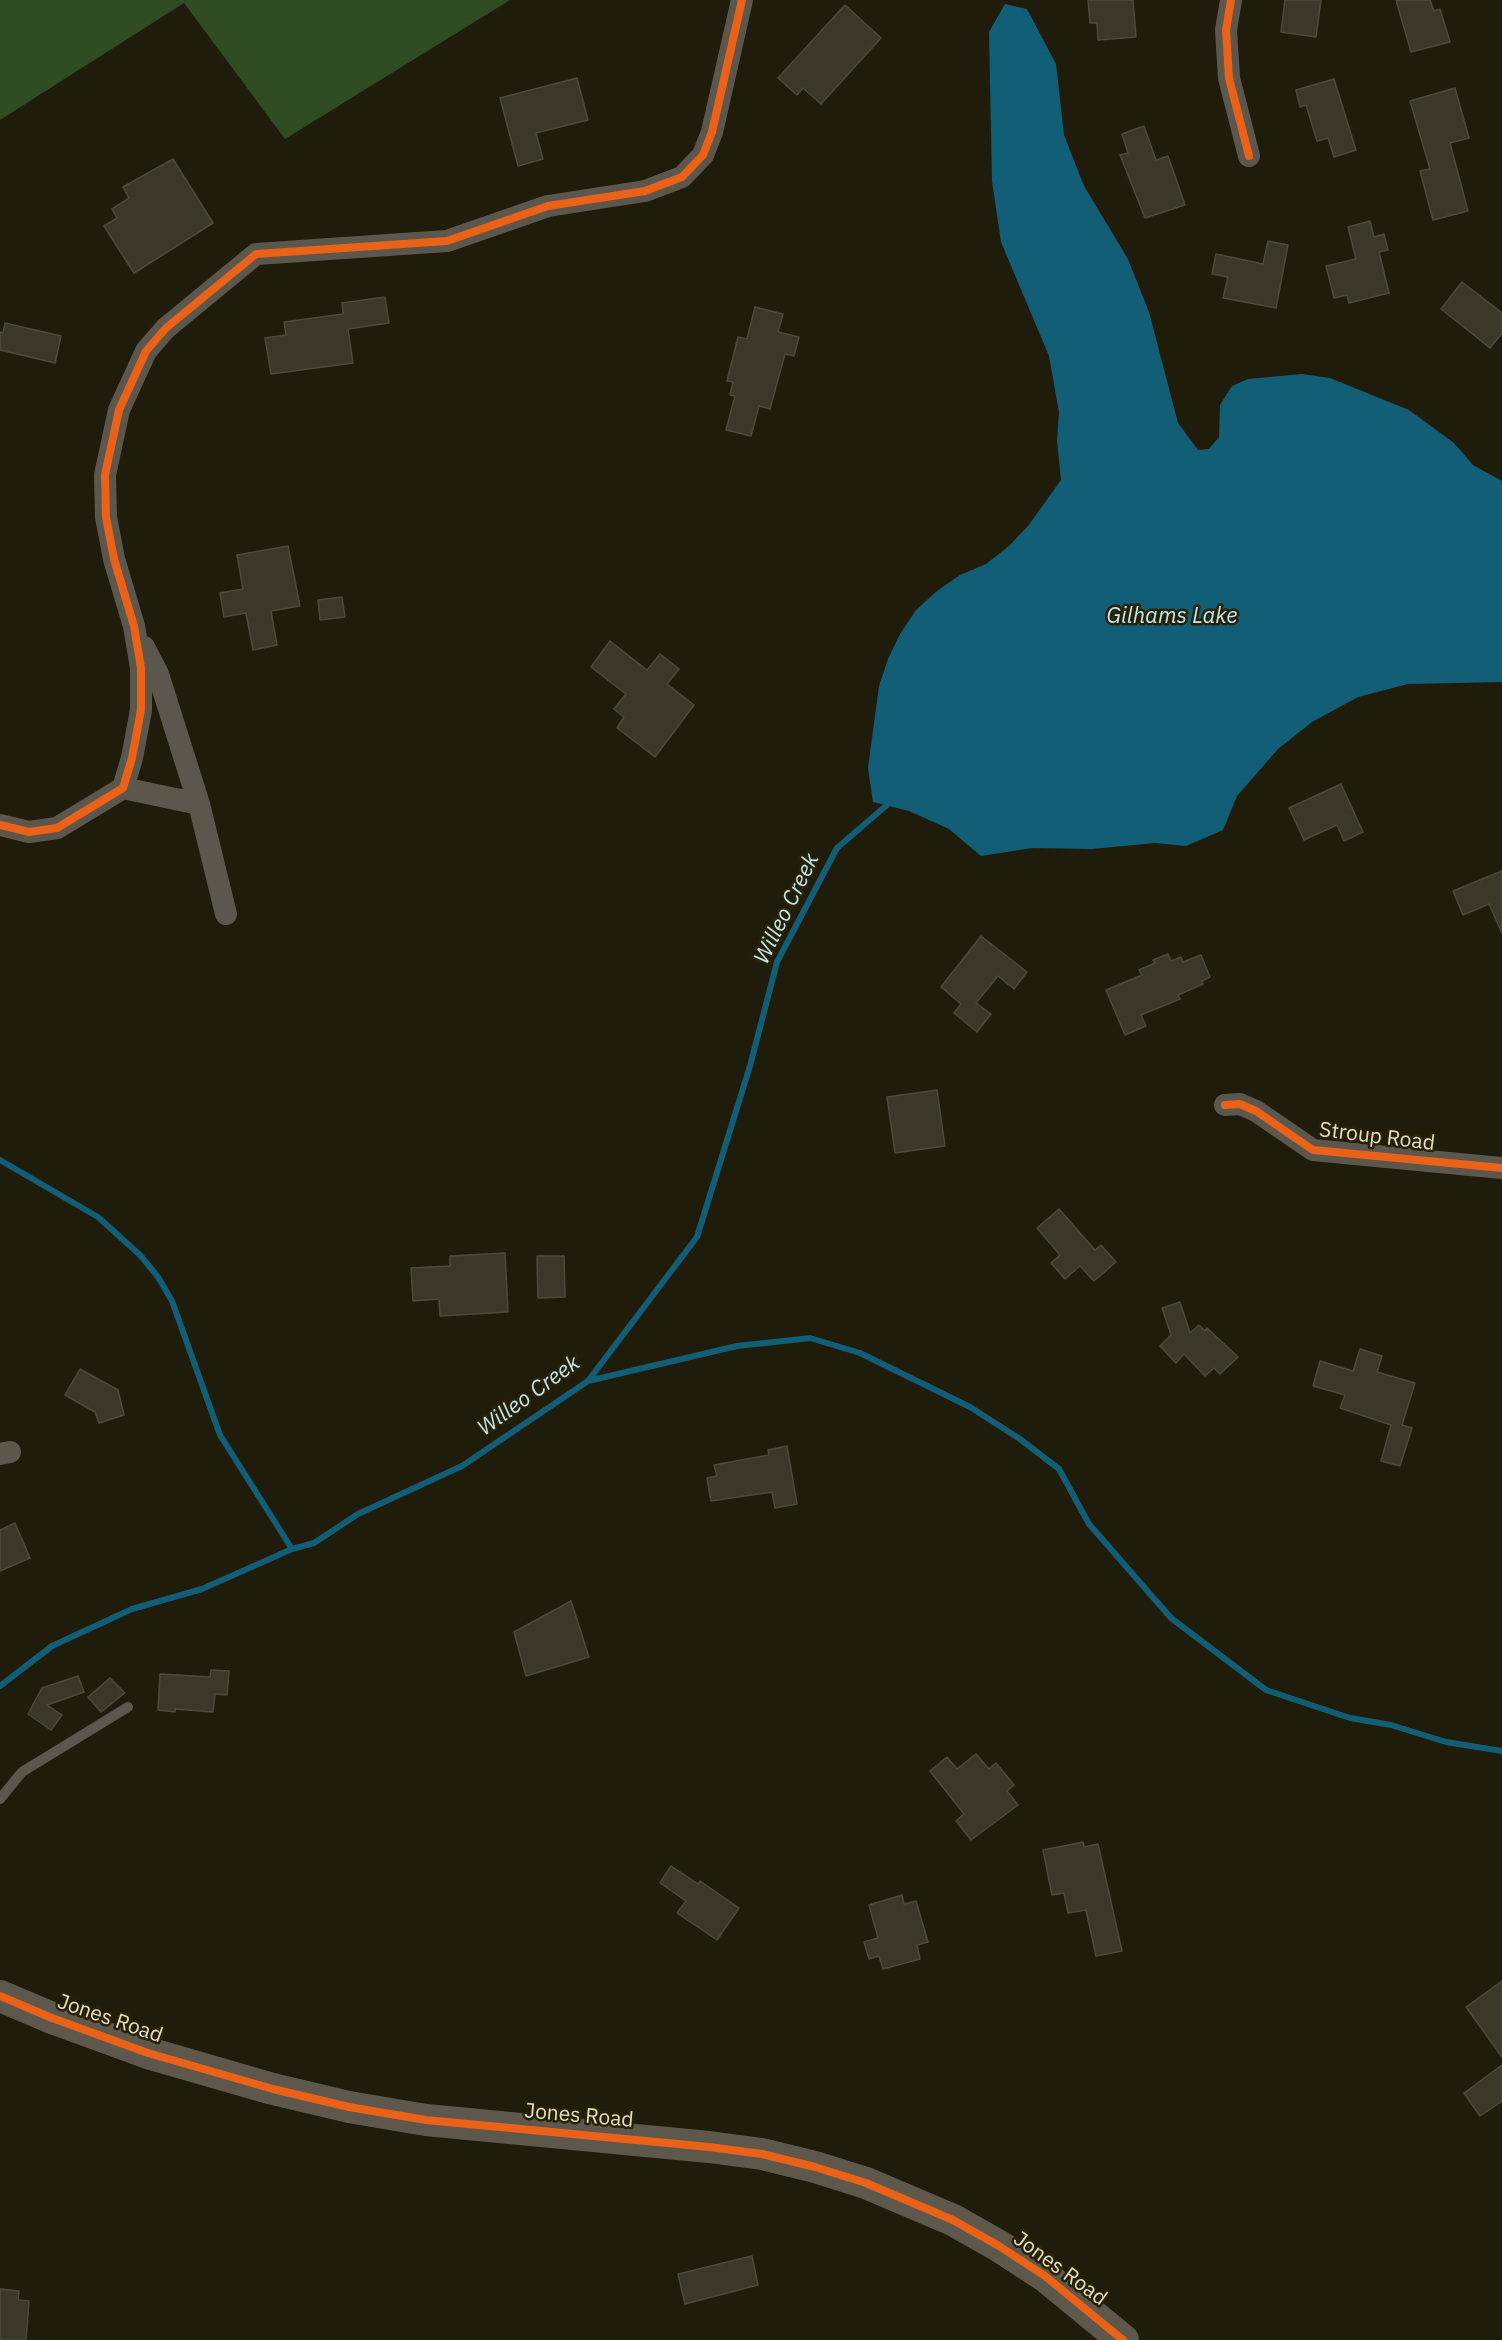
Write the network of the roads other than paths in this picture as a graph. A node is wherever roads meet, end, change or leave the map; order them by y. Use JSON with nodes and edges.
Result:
{"nodes":[{"id":1,"x":742,"y":0,"type":"edge"},
{"id":2,"x":1231,"y":0,"type":"edge"},
{"id":3,"x":1249,"y":156,"type":"dead end"},
{"id":4,"x":134,"y":626,"type":"junction"},
{"id":5,"x":123,"y":788,"type":"junction"},
{"id":6,"x":200,"y":804,"type":"junction"},
{"id":7,"x":0,"y":825,"type":"edge"},
{"id":8,"x":226,"y":914,"type":"dead end"},
{"id":9,"x":1225,"y":1105,"type":"dead end"},
{"id":10,"x":1502,"y":1168,"type":"edge"},
{"id":11,"x":128,"y":1707,"type":"dead end"},
{"id":12,"x":0,"y":1799,"type":"edge"},
{"id":13,"x":0,"y":1996,"type":"edge"},
{"id":14,"x":1123,"y":2340,"type":"edge"}],
"edges":[{"from":1,"to":4,"type":"street"},
{"from":2,"to":3,"type":"street"},
{"from":4,"to":5,"type":"street"},
{"from":4,"to":6,"type":"street"},
{"from":5,"to":6,"type":"street"},
{"from":5,"to":7,"type":"street"},
{"from":6,"to":8,"type":"street"},
{"from":9,"to":10,"type":"street","name":"Stroup Road"},
{"from":11,"to":12,"type":"lane"},
{"from":13,"to":14,"type":"street","name":"Jones Road"}]}
